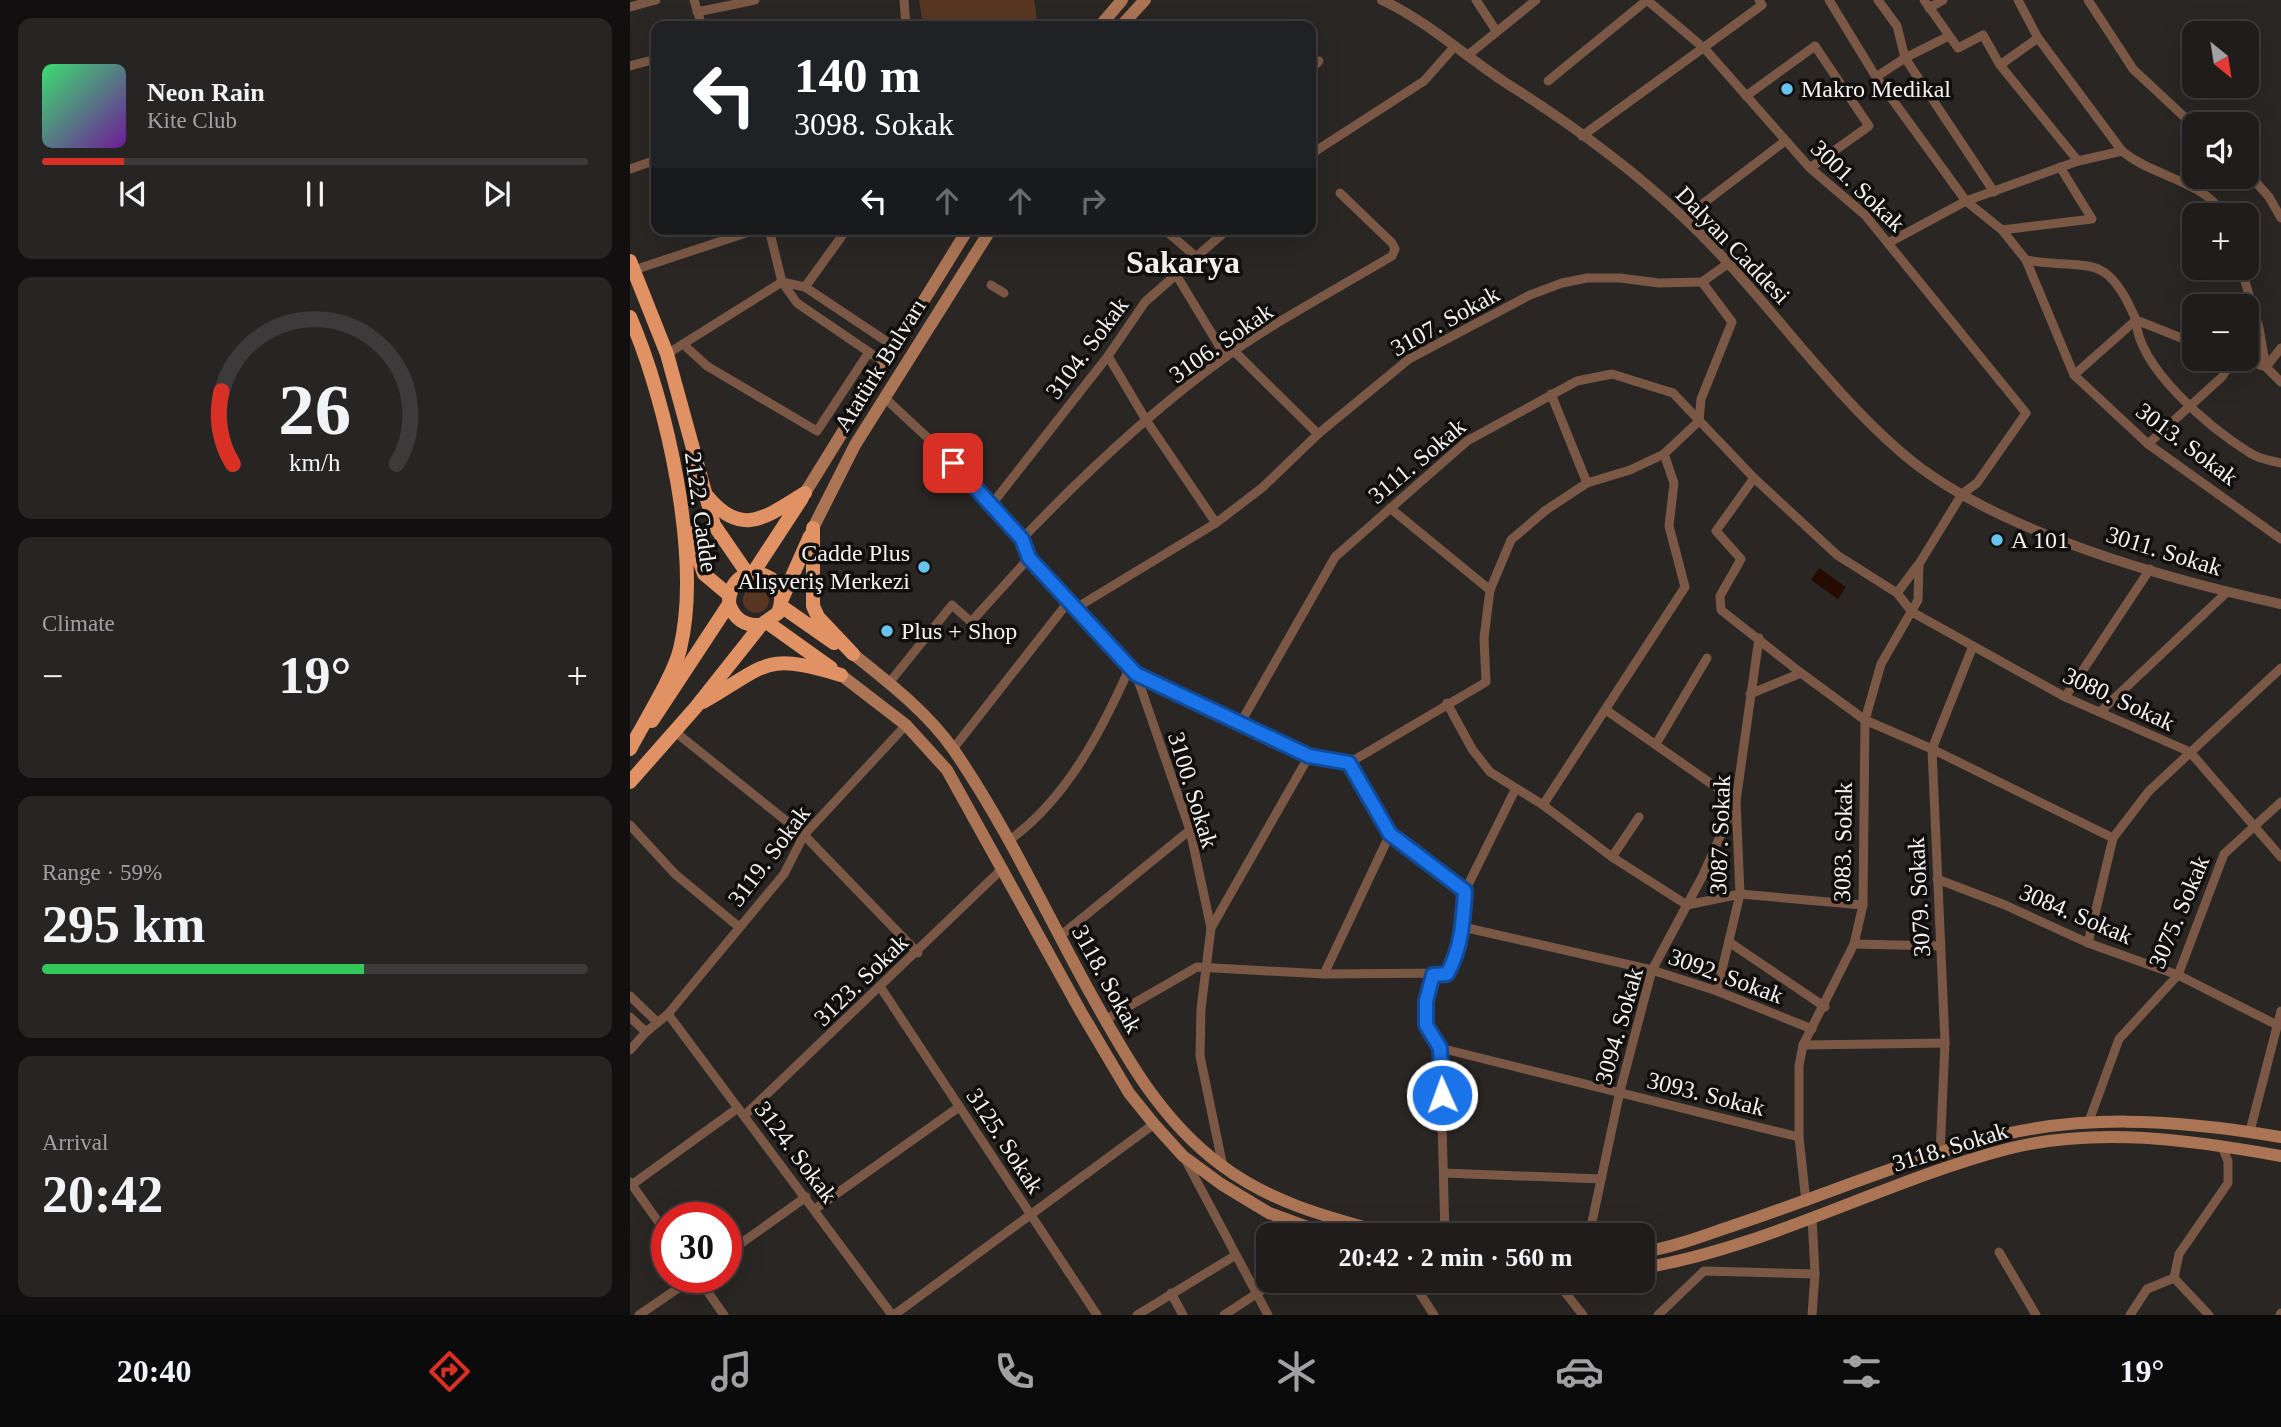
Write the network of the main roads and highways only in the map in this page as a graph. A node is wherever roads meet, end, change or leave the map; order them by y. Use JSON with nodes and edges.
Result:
{"nodes":[{"id":1,"x":1122,"y":0,"type":"edge"},
{"id":2,"x":1145,"y":0,"type":"edge"},
{"id":3,"x":1104,"y":21,"type":"edge"},
{"id":4,"x":1126,"y":21,"type":"edge"},
{"id":5,"x":964,"y":235,"type":"edge"},
{"id":6,"x":987,"y":235,"type":"edge"},
{"id":7,"x":632,"y":265,"type":"edge"},
{"id":8,"x":630,"y":317,"type":"edge"},
{"id":9,"x":676,"y":484,"type":"junction"},
{"id":10,"x":705,"y":494,"type":"junction"},
{"id":11,"x":805,"y":494,"type":"junction"},
{"id":12,"x":813,"y":528,"type":"junction"},
{"id":13,"x":750,"y":573,"type":"junction"},
{"id":14,"x":729,"y":599,"type":"junction"},
{"id":15,"x":781,"y":602,"type":"junction"},
{"id":16,"x":764,"y":624,"type":"junction"},
{"id":17,"x":853,"y":654,"type":"junction"},
{"id":18,"x":841,"y":675,"type":"junction"},
{"id":19,"x":696,"y":707,"type":"junction"},
{"id":20,"x":630,"y":751,"type":"edge"},
{"id":21,"x":630,"y":782,"type":"edge"},
{"id":22,"x":2281,"y":1137,"type":"edge"},
{"id":23,"x":2281,"y":1156,"type":"edge"},
{"id":24,"x":1296,"y":1223,"type":"edge"},
{"id":25,"x":1347,"y":1223,"type":"edge"},
{"id":26,"x":1655,"y":1248,"type":"edge"},
{"id":27,"x":1655,"y":1266,"type":"edge"}],
"edges":[{"from":1,"to":3,"type":"main road"},
{"from":2,"to":4,"type":"main road"},
{"from":5,"to":11,"type":"main road","name":"Atatürk Bulvarı"},
{"from":6,"to":12,"type":"main road","name":"Atatürk Bulvarı"},
{"from":7,"to":10,"type":"highway","name":"2122. Cadde"},
{"from":8,"to":9,"type":"highway","name":"2122. Cadde"},
{"from":9,"to":14,"type":"highway"},
{"from":9,"to":20,"type":"highway","name":"2122. Cadde"},
{"from":10,"to":11,"type":"highway"},
{"from":10,"to":13,"type":"highway","name":"2122. Cadde"},
{"from":11,"to":13,"type":"highway"},
{"from":12,"to":15,"type":"highway"},
{"from":12,"to":17,"type":"highway"},
{"from":13,"to":14,"type":"highway"},
{"from":13,"to":15,"type":"highway"},
{"from":14,"to":16,"type":"highway"},
{"from":14,"to":20,"type":"highway"},
{"from":15,"to":16,"type":"highway"},
{"from":15,"to":17,"type":"highway"},
{"from":16,"to":18,"type":"highway"},
{"from":16,"to":19,"type":"highway"},
{"from":17,"to":25,"type":"main road","name":"3118. Sokak"},
{"from":18,"to":19,"type":"highway"},
{"from":18,"to":24,"type":"main road","name":"3118. Sokak"},
{"from":19,"to":21,"type":"highway"},
{"from":22,"to":26,"type":"main road","name":"3118. Sokak"},
{"from":23,"to":27,"type":"main road","name":"3118. Sokak"}]}
